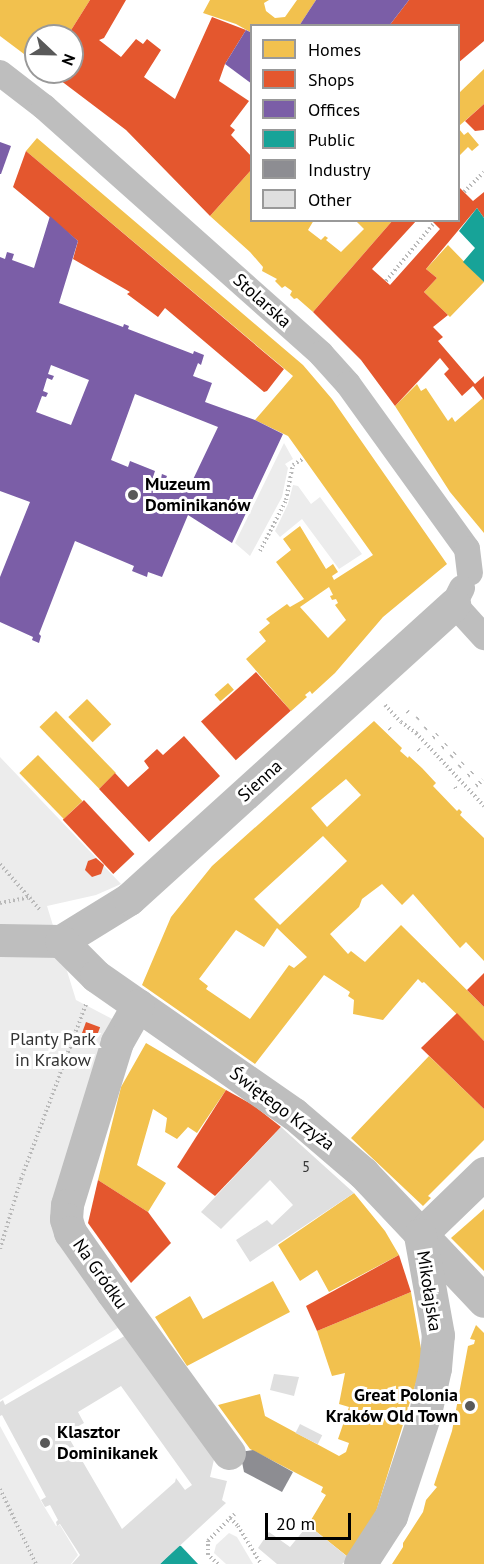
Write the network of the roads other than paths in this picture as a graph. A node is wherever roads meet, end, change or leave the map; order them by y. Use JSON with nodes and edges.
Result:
{"nodes":[{"id":1,"x":0,"y":73,"type":"edge"},
{"id":2,"x":477,"y":567,"type":"edge"},
{"id":3,"x":454,"y":604,"type":"junction"},
{"id":4,"x":484,"y":637,"type":"edge"},
{"id":5,"x":0,"y":940,"type":"edge"},
{"id":6,"x":61,"y":941,"type":"junction"},
{"id":7,"x":138,"y":1005,"type":"junction"},
{"id":8,"x":484,"y":1173,"type":"edge"},
{"id":9,"x":420,"y":1234,"type":"junction"},
{"id":10,"x":484,"y":1301,"type":"edge"},
{"id":11,"x":229,"y":1453,"type":"dead end"},
{"id":12,"x":360,"y":1564,"type":"edge"}],
"edges":[{"from":1,"to":2,"type":"street","name":"Stolarska"},
{"from":2,"to":3,"type":"street","name":"Sienna"},
{"from":3,"to":4,"type":"street"},
{"from":3,"to":6,"type":"street","name":"Sienna"},
{"from":5,"to":6,"type":"street"},
{"from":6,"to":7,"type":"street","name":"Świętego Krzyża"},
{"from":7,"to":9,"type":"street","name":"Świętego Krzyża"},
{"from":7,"to":11,"type":"street","name":"Na Gródku"},
{"from":8,"to":9,"type":"street","name":"Mikołajska"},
{"from":9,"to":10,"type":"street","name":"Świętego Krzyża"},
{"from":9,"to":12,"type":"street","name":"Mikołajska"}]}
